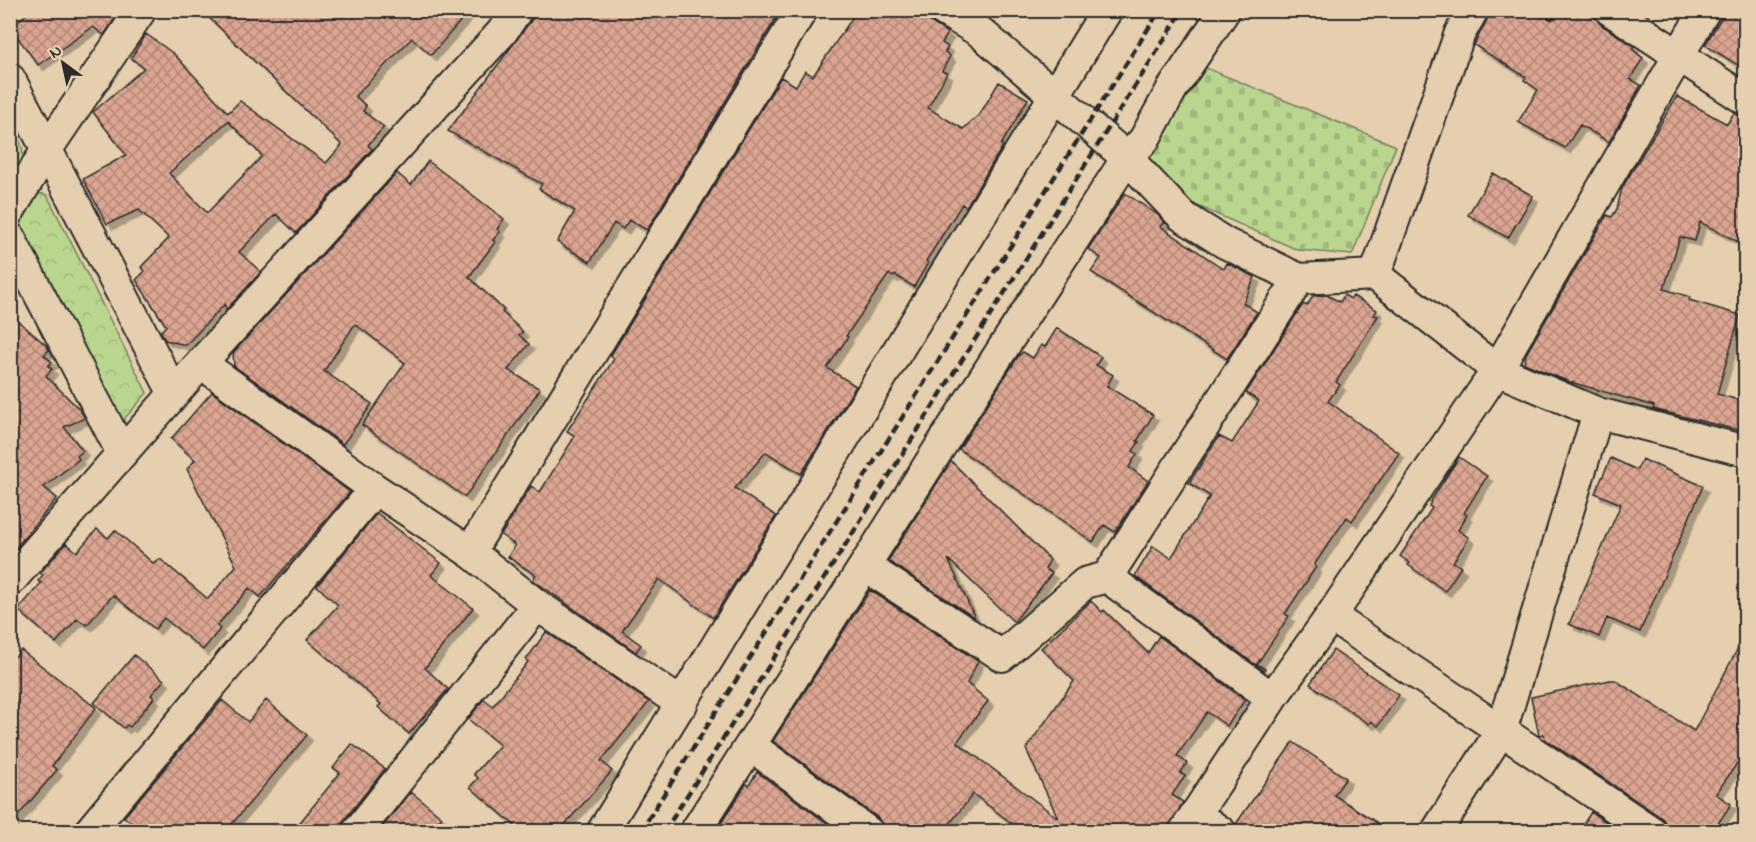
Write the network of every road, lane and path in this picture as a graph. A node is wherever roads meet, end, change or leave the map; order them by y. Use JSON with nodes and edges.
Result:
{"nodes":[{"id":1,"x":141,"y":10,"type":"edge"},
{"id":2,"x":517,"y":10,"type":"edge"},
{"id":3,"x":802,"y":10,"type":"edge"},
{"id":4,"x":943,"y":10,"type":"edge"},
{"id":5,"x":1107,"y":10,"type":"edge"},
{"id":6,"x":1225,"y":10,"type":"edge"},
{"id":7,"x":1473,"y":10,"type":"edge"},
{"id":8,"x":1610,"y":10,"type":"edge"},
{"id":9,"x":1705,"y":10,"type":"edge"},
{"id":10,"x":1677,"y":57,"type":"junction"},
{"id":11,"x":10,"y":79,"type":"edge"},
{"id":12,"x":1055,"y":97,"type":"junction"},
{"id":13,"x":1746,"y":100,"type":"edge"},
{"id":14,"x":47,"y":149,"type":"junction"},
{"id":15,"x":1127,"y":158,"type":"junction"},
{"id":16,"x":10,"y":210,"type":"edge"},
{"id":17,"x":10,"y":238,"type":"edge"},
{"id":18,"x":1375,"y":275,"type":"junction"},
{"id":19,"x":1299,"y":279,"type":"junction"},
{"id":20,"x":201,"y":363,"type":"junction"},
{"id":21,"x":1497,"y":370,"type":"junction"},
{"id":22,"x":174,"y":394,"type":"junction"},
{"id":23,"x":1598,"y":413,"type":"junction"},
{"id":24,"x":1746,"y":451,"type":"edge"},
{"id":25,"x":123,"y":453,"type":"junction"},
{"id":26,"x":375,"y":489,"type":"junction"},
{"id":27,"x":470,"y":552,"type":"junction"},
{"id":28,"x":865,"y":566,"type":"junction"},
{"id":29,"x":1107,"y":577,"type":"junction"},
{"id":30,"x":10,"y":581,"type":"edge"},
{"id":31,"x":537,"y":605,"type":"junction"},
{"id":32,"x":1331,"y":616,"type":"junction"},
{"id":33,"x":1272,"y":698,"type":"junction"},
{"id":34,"x":682,"y":704,"type":"junction"},
{"id":35,"x":1501,"y":731,"type":"junction"},
{"id":36,"x":751,"y":746,"type":"junction"},
{"id":37,"x":1190,"y":823,"type":"edge"},
{"id":38,"x":89,"y":831,"type":"edge"},
{"id":39,"x":357,"y":831,"type":"edge"},
{"id":40,"x":602,"y":831,"type":"edge"},
{"id":41,"x":695,"y":831,"type":"edge"},
{"id":42,"x":868,"y":831,"type":"edge"},
{"id":43,"x":1221,"y":831,"type":"edge"},
{"id":44,"x":1436,"y":831,"type":"edge"},
{"id":45,"x":1652,"y":831,"type":"edge"}],
"edges":[{"from":1,"to":14,"type":"street"},
{"from":2,"to":20,"type":"street"},
{"from":3,"to":27,"type":"street"},
{"from":4,"to":12,"type":"street"},
{"from":5,"to":12,"type":"street"},
{"from":6,"to":15,"type":"street"},
{"from":7,"to":18,"type":"street"},
{"from":8,"to":10,"type":"street"},
{"from":9,"to":10,"type":"street"},
{"from":10,"to":13,"type":"street"},
{"from":10,"to":21,"type":"street"},
{"from":11,"to":14,"type":"street"},
{"from":12,"to":15,"type":"street"},
{"from":12,"to":34,"type":"street"},
{"from":14,"to":16,"type":"street"},
{"from":14,"to":22,"type":"street"},
{"from":15,"to":19,"type":"street"},
{"from":15,"to":28,"type":"street"},
{"from":17,"to":25,"type":"street"},
{"from":18,"to":19,"type":"street"},
{"from":18,"to":21,"type":"street"},
{"from":19,"to":29,"type":"street"},
{"from":20,"to":22,"type":"street"},
{"from":20,"to":26,"type":"street"},
{"from":21,"to":23,"type":"street"},
{"from":21,"to":32,"type":"street"},
{"from":22,"to":25,"type":"street"},
{"from":23,"to":24,"type":"street"},
{"from":23,"to":35,"type":"street"},
{"from":25,"to":30,"type":"street"},
{"from":26,"to":27,"type":"street"},
{"from":26,"to":38,"type":"street"},
{"from":27,"to":31,"type":"street"},
{"from":28,"to":29,"type":"street"},
{"from":28,"to":36,"type":"street"},
{"from":29,"to":33,"type":"street"},
{"from":31,"to":34,"type":"street"},
{"from":31,"to":39,"type":"street"},
{"from":32,"to":33,"type":"street"},
{"from":32,"to":35,"type":"street"},
{"from":33,"to":37,"type":"street"},
{"from":34,"to":40,"type":"street"},
{"from":35,"to":44,"type":"street"},
{"from":35,"to":45,"type":"street"},
{"from":36,"to":41,"type":"street"},
{"from":36,"to":42,"type":"street"},
{"from":37,"to":43,"type":"street"}]}
